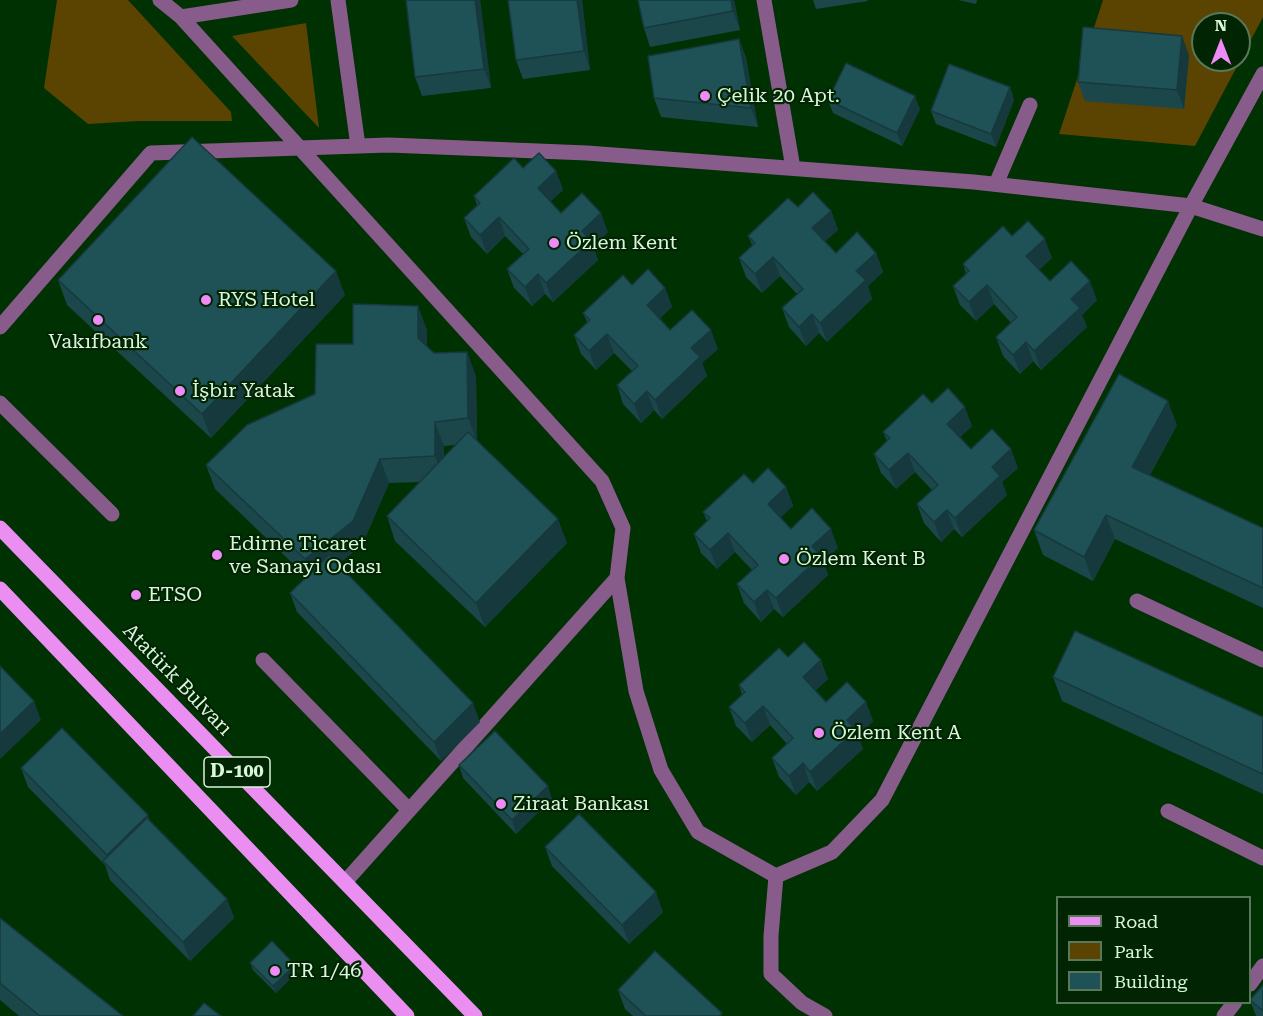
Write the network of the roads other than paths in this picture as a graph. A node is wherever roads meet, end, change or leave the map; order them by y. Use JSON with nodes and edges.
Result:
{"nodes":[{"id":1,"x":160,"y":0,"type":"edge"},
{"id":2,"x":291,"y":0,"type":"edge"},
{"id":3,"x":338,"y":0,"type":"edge"},
{"id":4,"x":764,"y":0,"type":"edge"},
{"id":5,"x":181,"y":17,"type":"junction"},
{"id":6,"x":1263,"y":74,"type":"edge"},
{"id":7,"x":1030,"y":105,"type":"dead end"},
{"id":8,"x":299,"y":146,"type":"junction"},
{"id":9,"x":358,"y":146,"type":"junction"},
{"id":10,"x":793,"y":168,"type":"junction"},
{"id":11,"x":996,"y":184,"type":"junction"},
{"id":12,"x":1191,"y":207,"type":"junction"},
{"id":13,"x":1263,"y":229,"type":"edge"},
{"id":14,"x":0,"y":327,"type":"edge"},
{"id":15,"x":0,"y":403,"type":"edge"},
{"id":16,"x":112,"y":514,"type":"dead end"},
{"id":17,"x":0,"y":528,"type":"edge"},
{"id":18,"x":617,"y":579,"type":"junction"},
{"id":19,"x":0,"y":589,"type":"edge"},
{"id":20,"x":1137,"y":601,"type":"dead end"},
{"id":21,"x":263,"y":660,"type":"dead end"},
{"id":22,"x":1263,"y":660,"type":"edge"},
{"id":23,"x":409,"y":810,"type":"junction"},
{"id":24,"x":1168,"y":811,"type":"dead end"},
{"id":25,"x":1263,"y":858,"type":"edge"},
{"id":26,"x":776,"y":876,"type":"junction"},
{"id":27,"x":345,"y":882,"type":"junction"},
{"id":28,"x":1263,"y":966,"type":"edge"},
{"id":29,"x":1251,"y":983,"type":"edge"},
{"id":30,"x":1233,"y":1004,"type":"edge"},
{"id":31,"x":407,"y":1016,"type":"edge"},
{"id":32,"x":475,"y":1016,"type":"edge"},
{"id":33,"x":825,"y":1016,"type":"edge"},
{"id":34,"x":1224,"y":1016,"type":"edge"}],
"edges":[{"from":1,"to":5,"type":"street"},
{"from":2,"to":5,"type":"street"},
{"from":3,"to":9,"type":"street"},
{"from":4,"to":10,"type":"street"},
{"from":5,"to":8,"type":"street"},
{"from":6,"to":12,"type":"street"},
{"from":7,"to":11,"type":"street"},
{"from":8,"to":9,"type":"street"},
{"from":8,"to":14,"type":"street"},
{"from":8,"to":18,"type":"street"},
{"from":9,"to":10,"type":"street"},
{"from":10,"to":11,"type":"street"},
{"from":11,"to":12,"type":"street"},
{"from":12,"to":13,"type":"street"},
{"from":12,"to":26,"type":"street"},
{"from":15,"to":16,"type":"street"},
{"from":17,"to":27,"type":"main road","name":"Atatürk Bulvarı","number":"D-100"},
{"from":18,"to":23,"type":"street"},
{"from":18,"to":26,"type":"street"},
{"from":19,"to":31,"type":"main road","number":"D-100"},
{"from":20,"to":22,"type":"street"},
{"from":21,"to":23,"type":"street"},
{"from":23,"to":27,"type":"street"},
{"from":24,"to":25,"type":"street"},
{"from":26,"to":33,"type":"street"},
{"from":27,"to":32,"type":"main road","name":"Atatürk Bulvarı","number":"D-100"},
{"from":28,"to":29,"type":"street"},
{"from":30,"to":34,"type":"street"}]}
